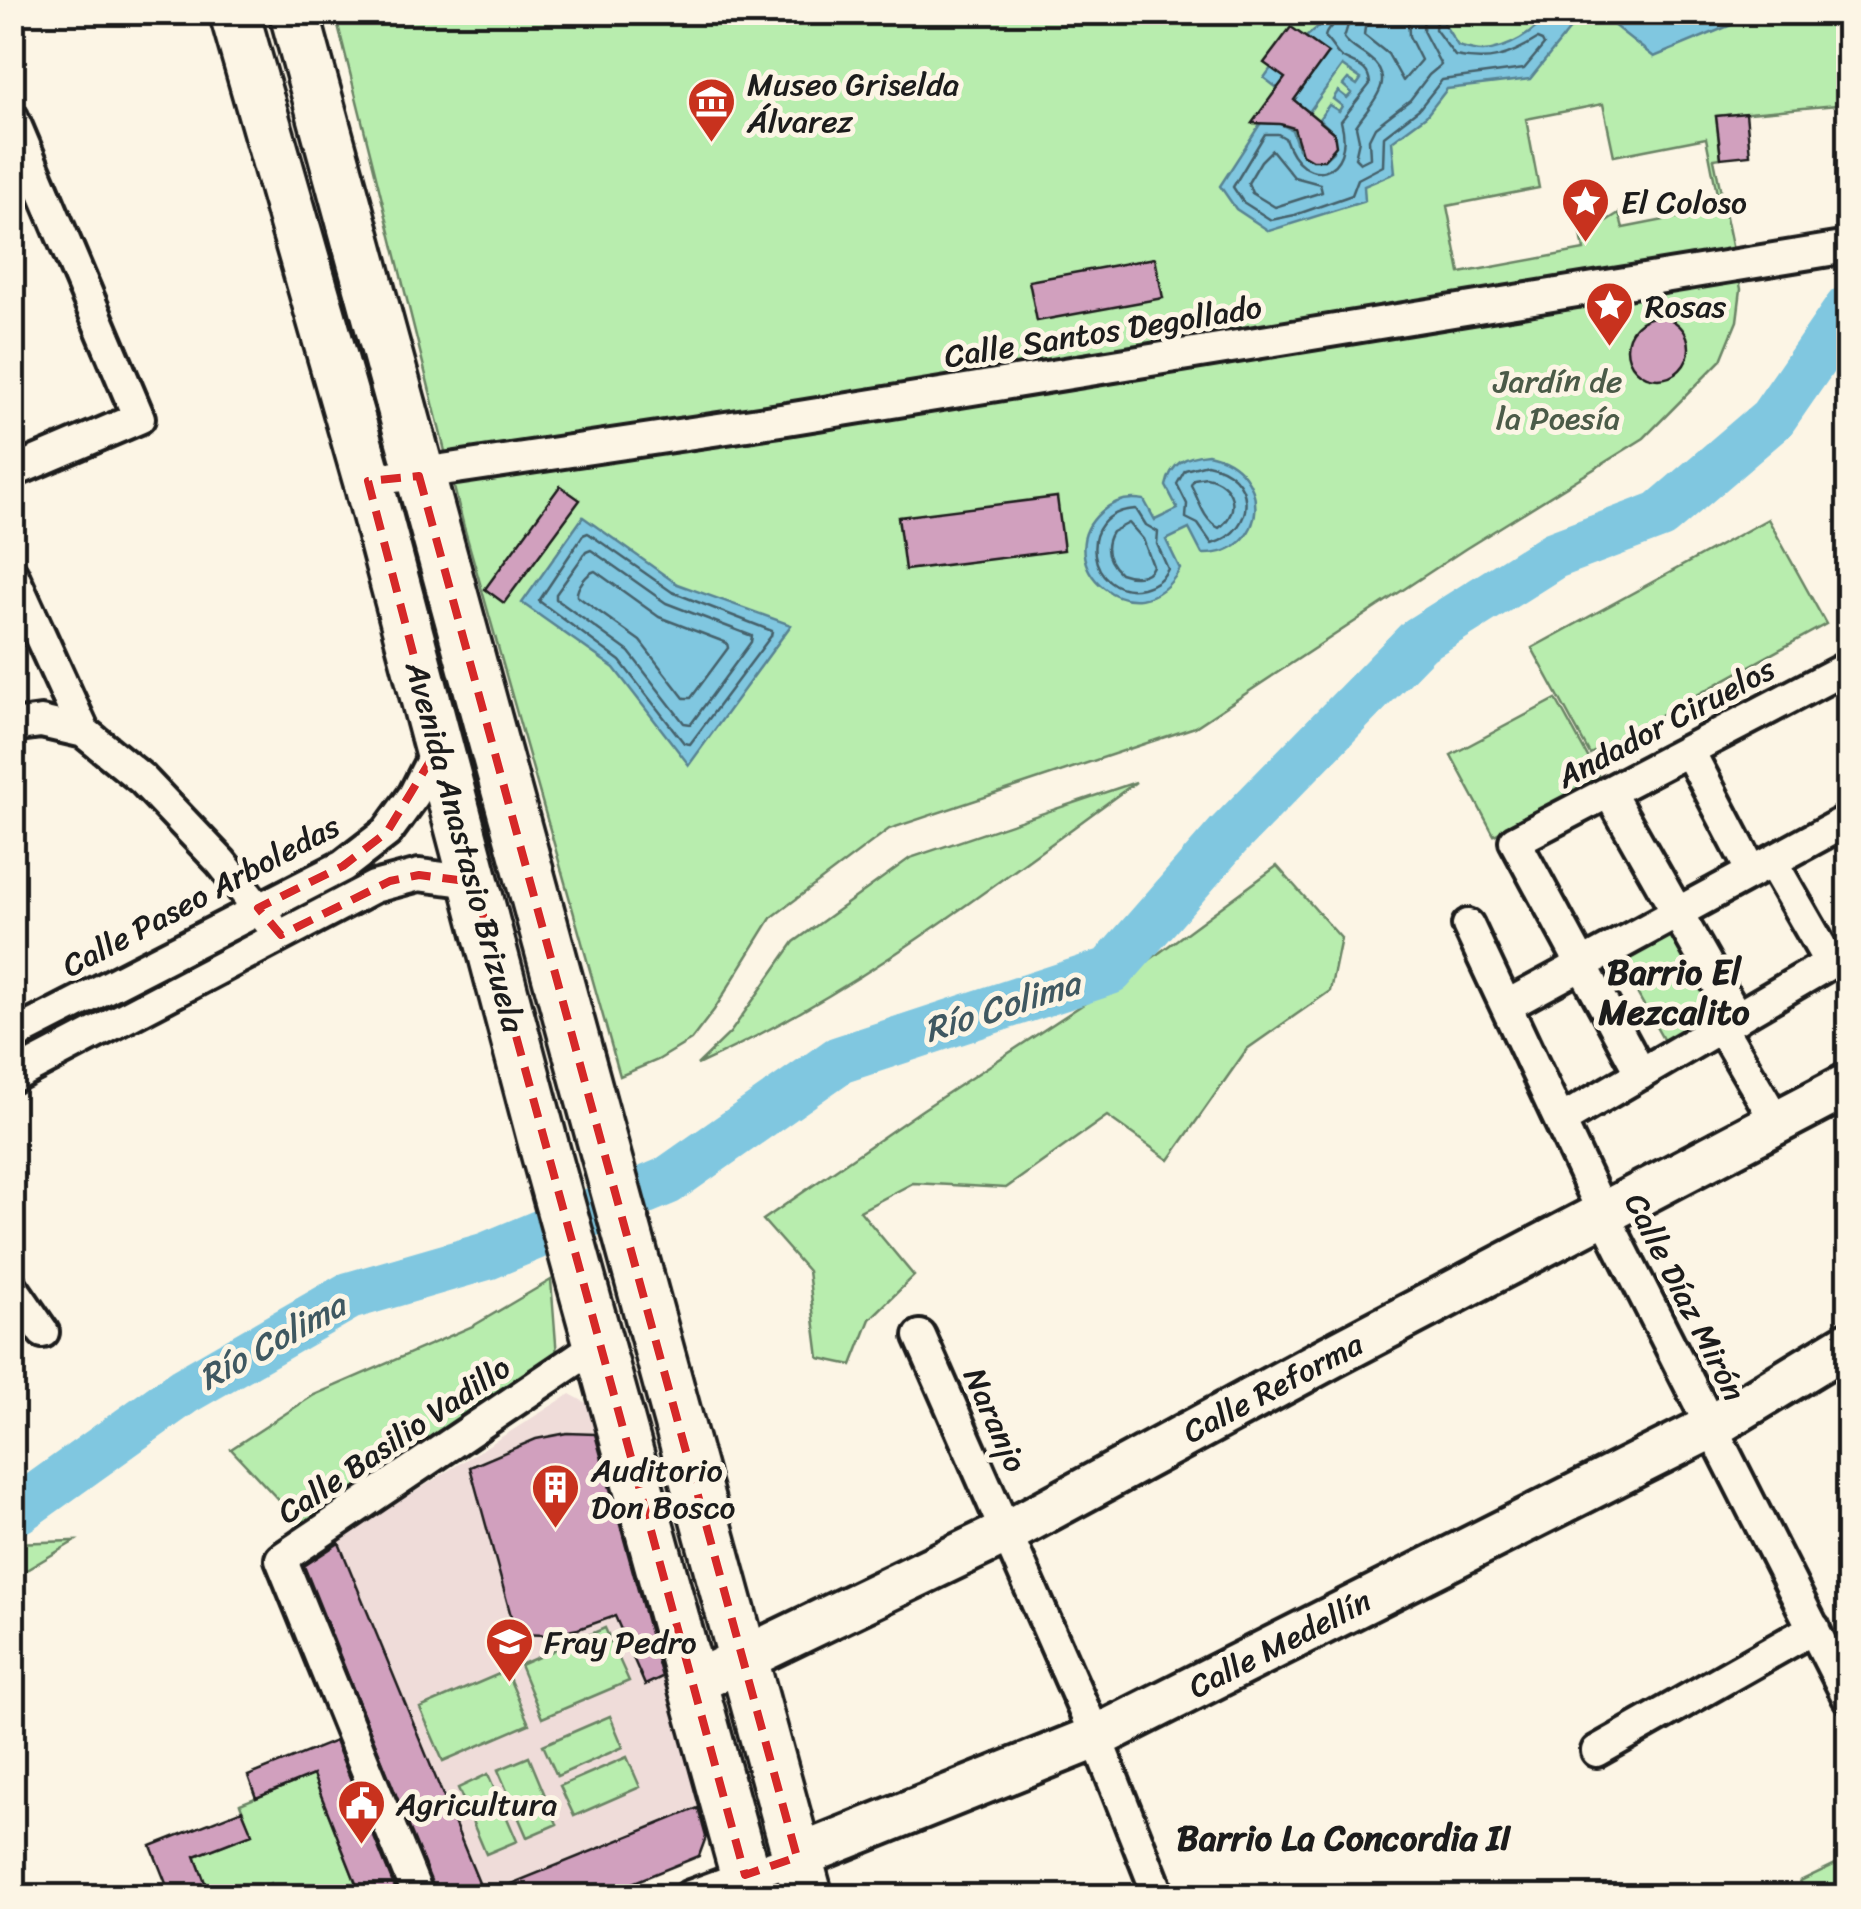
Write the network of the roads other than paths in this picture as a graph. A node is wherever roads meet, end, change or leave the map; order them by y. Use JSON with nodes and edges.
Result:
{"nodes":[{"id":1,"x":234,"y":12,"type":"edge"},
{"id":2,"x":294,"y":12,"type":"edge"},
{"id":3,"x":12,"y":117,"type":"edge"},
{"id":4,"x":1848,"y":246,"type":"edge"},
{"id":5,"x":12,"y":472,"type":"edge"},
{"id":6,"x":419,"y":476,"type":"junction"},
{"id":7,"x":368,"y":481,"type":"junction"},
{"id":8,"x":12,"y":574,"type":"edge"},
{"id":9,"x":1848,"y":667,"type":"edge"},
{"id":10,"x":12,"y":726,"type":"edge"},
{"id":11,"x":84,"y":732,"type":"junction"},
{"id":12,"x":438,"y":748,"type":"junction"},
{"id":13,"x":1688,"y":750,"type":"junction"},
{"id":14,"x":1609,"y":792,"type":"junction"},
{"id":15,"x":1848,"y":820,"type":"edge"},
{"id":16,"x":1762,"y":867,"type":"junction"},
{"id":17,"x":474,"y":882,"type":"junction"},
{"id":18,"x":258,"y":908,"type":"junction"},
{"id":19,"x":1677,"y":913,"type":"junction"},
{"id":20,"x":1468,"y":924,"type":"dead end"},
{"id":21,"x":281,"y":935,"type":"junction"},
{"id":22,"x":1582,"y":964,"type":"junction"},
{"id":23,"x":1506,"y":1006,"type":"junction"},
{"id":24,"x":1729,"y":1023,"type":"junction"},
{"id":25,"x":12,"y":1036,"type":"edge"},
{"id":26,"x":1641,"y":1074,"type":"junction"},
{"id":27,"x":12,"y":1077,"type":"edge"},
{"id":28,"x":1848,"y":1084,"type":"edge"},
{"id":29,"x":1560,"y":1121,"type":"junction"},
{"id":30,"x":1777,"y":1122,"type":"junction"},
{"id":31,"x":1604,"y":1215,"type":"junction"},
{"id":32,"x":12,"y":1287,"type":"edge"},
{"id":33,"x":596,"y":1330,"type":"junction"},
{"id":34,"x":43,"y":1332,"type":"dead end"},
{"id":35,"x":920,"y":1336,"type":"dead end"},
{"id":36,"x":1848,"y":1344,"type":"edge"},
{"id":37,"x":1711,"y":1426,"type":"junction"},
{"id":38,"x":1006,"y":1532,"type":"junction"},
{"id":39,"x":1814,"y":1628,"type":"junction"},
{"id":40,"x":743,"y":1660,"type":"junction"},
{"id":41,"x":693,"y":1683,"type":"junction"},
{"id":42,"x":1848,"y":1696,"type":"edge"},
{"id":43,"x":1096,"y":1736,"type":"junction"},
{"id":44,"x":1596,"y":1751,"type":"dead end"},
{"id":45,"x":803,"y":1877,"type":"edge"},
{"id":46,"x":748,"y":1886,"type":"edge"},
{"id":47,"x":418,"y":1896,"type":"edge"},
{"id":48,"x":690,"y":1896,"type":"edge"},
{"id":49,"x":1159,"y":1896,"type":"edge"}],
"edges":[{"from":1,"to":7,"type":"main road","name":"Avenida Anastasio Brizuela"},
{"from":2,"to":6,"type":"main road","name":"Avenida Anastasio Brizuela"},
{"from":3,"to":5,"type":"street"},
{"from":4,"to":6,"type":"street","name":"Calle Santos Degollado"},
{"from":6,"to":7,"type":"street","name":"Calle Santos Degollado"},
{"from":6,"to":40,"type":"main road","name":"Avenida Anastasio Brizuela"},
{"from":7,"to":12,"type":"main road","name":"Avenida Anastasio Brizuela"},
{"from":8,"to":11,"type":"street"},
{"from":9,"to":13,"type":"street","name":"Andador Ciruelos"},
{"from":10,"to":11,"type":"street"},
{"from":11,"to":18,"type":"street"},
{"from":12,"to":17,"type":"main road","name":"Avenida Anastasio Brizuela"},
{"from":12,"to":18,"type":"street","name":"Calle Paseo Arboledas"},
{"from":13,"to":14,"type":"street","name":"Andador Ciruelos"},
{"from":13,"to":16,"type":"street"},
{"from":14,"to":19,"type":"street"},
{"from":14,"to":22,"type":"street","name":"Andador Ciruelos"},
{"from":15,"to":16,"type":"street"},
{"from":16,"to":19,"type":"street"},
{"from":16,"to":24,"type":"street"},
{"from":17,"to":21,"type":"street"},
{"from":17,"to":33,"type":"main road","name":"Avenida Anastasio Brizuela"},
{"from":18,"to":21,"type":"street"},
{"from":18,"to":25,"type":"street","name":"Calle Paseo Arboledas"},
{"from":19,"to":22,"type":"street"},
{"from":19,"to":24,"type":"street"},
{"from":20,"to":23,"type":"street","name":"Calle Díaz Mirón"},
{"from":21,"to":27,"type":"street"},
{"from":22,"to":23,"type":"street"},
{"from":22,"to":26,"type":"street"},
{"from":23,"to":29,"type":"street","name":"Calle Díaz Mirón"},
{"from":24,"to":26,"type":"street"},
{"from":24,"to":30,"type":"street"},
{"from":26,"to":29,"type":"street"},
{"from":28,"to":30,"type":"street","name":"Calle Reforma"},
{"from":29,"to":31,"type":"street","name":"Calle Díaz Mirón"},
{"from":30,"to":31,"type":"street","name":"Calle Reforma"},
{"from":31,"to":37,"type":"street","name":"Calle Díaz Mirón"},
{"from":31,"to":38,"type":"street","name":"Calle Reforma"},
{"from":32,"to":34,"type":"street"},
{"from":33,"to":41,"type":"main road","name":"Avenida Anastasio Brizuela"},
{"from":33,"to":47,"type":"street","name":"Calle Basilio Vadillo"},
{"from":35,"to":38,"type":"street","name":"Naranjo"},
{"from":36,"to":37,"type":"street","name":"Calle Medellín"},
{"from":37,"to":39,"type":"street","name":"Calle Díaz Mirón"},
{"from":37,"to":43,"type":"street","name":"Calle Medellín"},
{"from":38,"to":40,"type":"street","name":"Calle Reforma"},
{"from":38,"to":43,"type":"street","name":"Naranjo"},
{"from":39,"to":42,"type":"street","name":"Calle Díaz Mirón"},
{"from":39,"to":44,"type":"street"},
{"from":40,"to":41,"type":"street","name":"Calle Reforma"},
{"from":40,"to":45,"type":"main road"},
{"from":41,"to":46,"type":"main road","name":"Avenida Anastasio Brizuela"},
{"from":43,"to":45,"type":"street","name":"Calle Medellín"},
{"from":43,"to":49,"type":"street","name":"Naranjo"},
{"from":45,"to":46,"type":"street","name":"Calle Medellín"},
{"from":46,"to":48,"type":"street","name":"Calle Medellín"}]}
